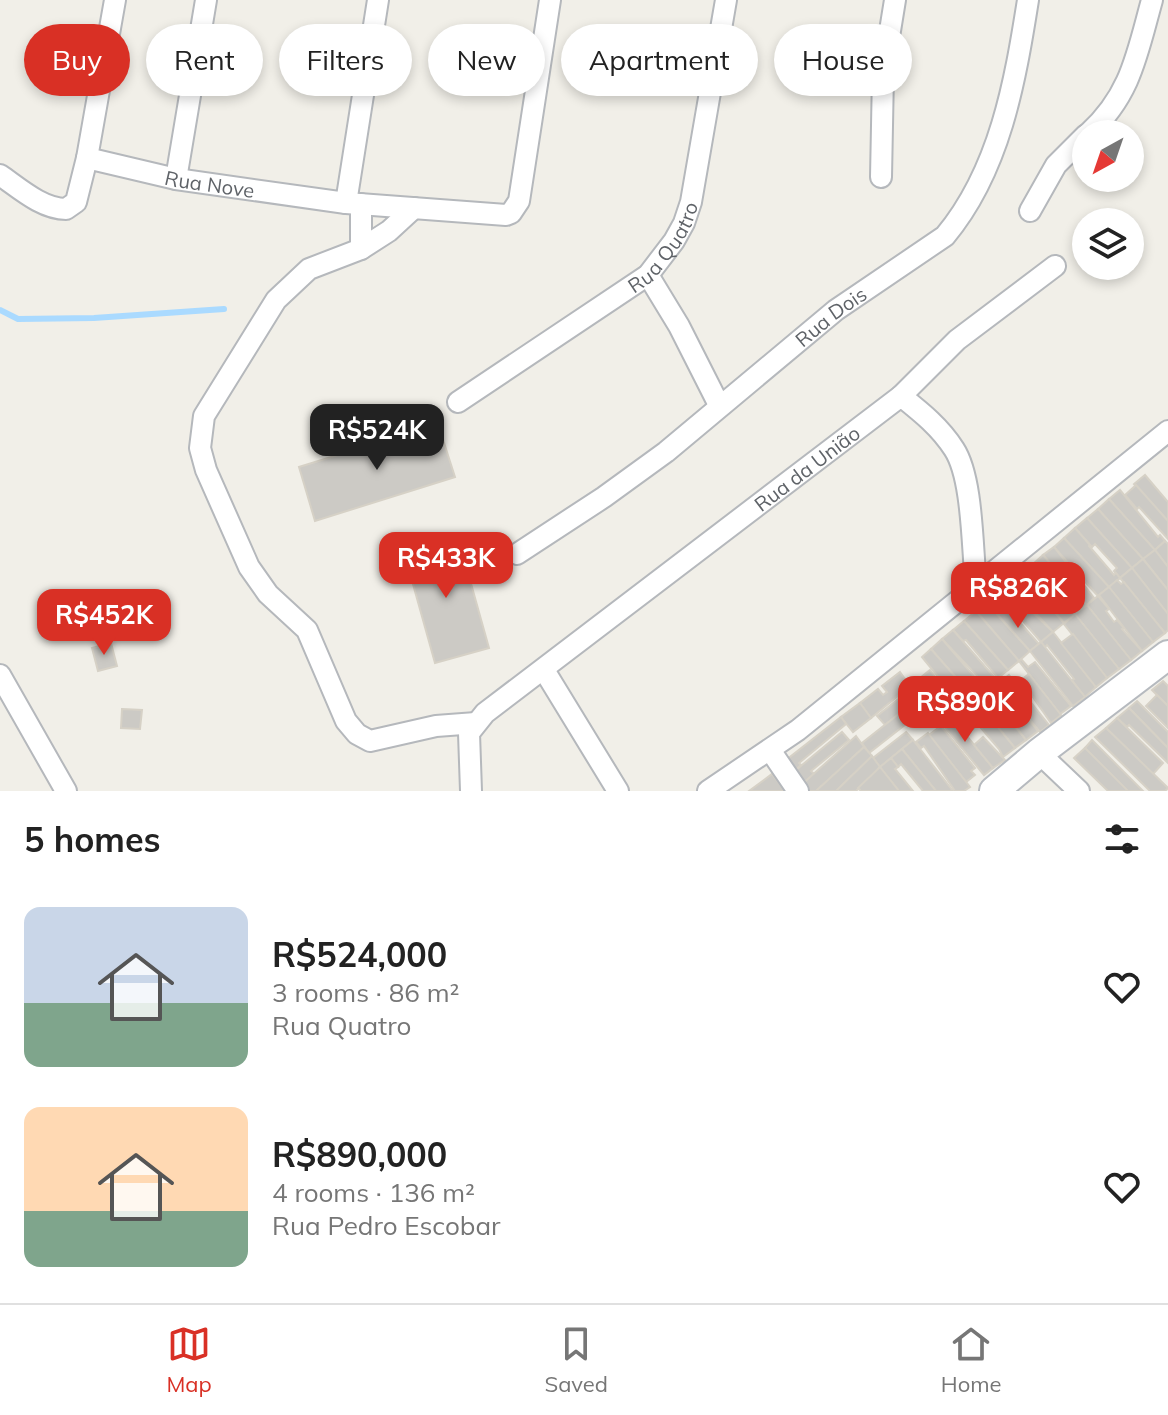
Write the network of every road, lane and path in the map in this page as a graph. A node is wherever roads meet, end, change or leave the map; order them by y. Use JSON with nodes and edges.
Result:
{"nodes":[{"id":1,"x":115,"y":0,"type":"edge"},
{"id":2,"x":206,"y":0,"type":"edge"},
{"id":3,"x":378,"y":0,"type":"edge"},
{"id":4,"x":550,"y":0,"type":"edge"},
{"id":5,"x":726,"y":0,"type":"edge"},
{"id":6,"x":895,"y":0,"type":"edge"},
{"id":7,"x":1028,"y":0,"type":"edge"},
{"id":8,"x":1152,"y":0,"type":"edge"},
{"id":9,"x":1104,"y":120,"type":"edge"},
{"id":10,"x":1072,"y":150,"type":"edge"},
{"id":11,"x":87,"y":158,"type":"junction"},
{"id":12,"x":0,"y":175,"type":"edge"},
{"id":13,"x":881,"y":177,"type":"dead end"},
{"id":14,"x":176,"y":179,"type":"junction"},
{"id":15,"x":354,"y":203,"type":"junction"},
{"id":16,"x":414,"y":208,"type":"junction"},
{"id":17,"x":1030,"y":211,"type":"dead end"},
{"id":18,"x":361,"y":249,"type":"junction"},
{"id":19,"x":1055,"y":266,"type":"dead end"},
{"id":20,"x":648,"y":275,"type":"junction"},
{"id":21,"x":901,"y":396,"type":"junction"},
{"id":22,"x":458,"y":402,"type":"dead end"},
{"id":23,"x":719,"y":405,"type":"junction"},
{"id":24,"x":1168,"y":431,"type":"edge"},
{"id":25,"x":517,"y":554,"type":"dead end"},
{"id":26,"x":976,"y":584,"type":"junction"},
{"id":27,"x":1168,"y":655,"type":"edge"},
{"id":28,"x":544,"y":670,"type":"junction"},
{"id":29,"x":0,"y":675,"type":"edge"},
{"id":30,"x":476,"y":723,"type":"junction"},
{"id":31,"x":770,"y":750,"type":"junction"},
{"id":32,"x":1039,"y":753,"type":"junction"},
{"id":33,"x":66,"y":791,"type":"edge"},
{"id":34,"x":471,"y":791,"type":"edge"},
{"id":35,"x":618,"y":791,"type":"edge"},
{"id":36,"x":708,"y":791,"type":"edge"},
{"id":37,"x":798,"y":791,"type":"edge"},
{"id":38,"x":994,"y":791,"type":"edge"},
{"id":39,"x":1079,"y":791,"type":"edge"}],
"edges":[{"from":1,"to":11,"type":"street"},
{"from":2,"to":14,"type":"street"},
{"from":3,"to":15,"type":"street"},
{"from":4,"to":16,"type":"street","name":"Rua Nove"},
{"from":5,"to":20,"type":"street","name":"Rua Quatro"},
{"from":6,"to":13,"type":"street"},
{"from":7,"to":23,"type":"street","name":"Rua Dois"},
{"from":8,"to":9,"type":"street"},
{"from":10,"to":17,"type":"street"},
{"from":11,"to":12,"type":"street"},
{"from":11,"to":14,"type":"street","name":"Rua Nove"},
{"from":14,"to":15,"type":"street","name":"Rua Nove"},
{"from":15,"to":16,"type":"street","name":"Rua Nove"},
{"from":15,"to":18,"type":"street"},
{"from":16,"to":18,"type":"street"},
{"from":18,"to":30,"type":"street"},
{"from":19,"to":21,"type":"street","name":"Rua da União"},
{"from":20,"to":22,"type":"street","name":"Rua Quatro"},
{"from":20,"to":23,"type":"street"},
{"from":21,"to":26,"type":"street"},
{"from":21,"to":28,"type":"street","name":"Rua da União"},
{"from":23,"to":25,"type":"street","name":"Rua Dois"},
{"from":24,"to":26,"type":"street"},
{"from":26,"to":31,"type":"street"},
{"from":27,"to":32,"type":"main road"},
{"from":28,"to":30,"type":"street","name":"Rua da União"},
{"from":28,"to":35,"type":"street"},
{"from":29,"to":33,"type":"street"},
{"from":30,"to":34,"type":"street"},
{"from":31,"to":36,"type":"street"},
{"from":31,"to":37,"type":"street"},
{"from":32,"to":38,"type":"main road"},
{"from":32,"to":39,"type":"street"}]}
